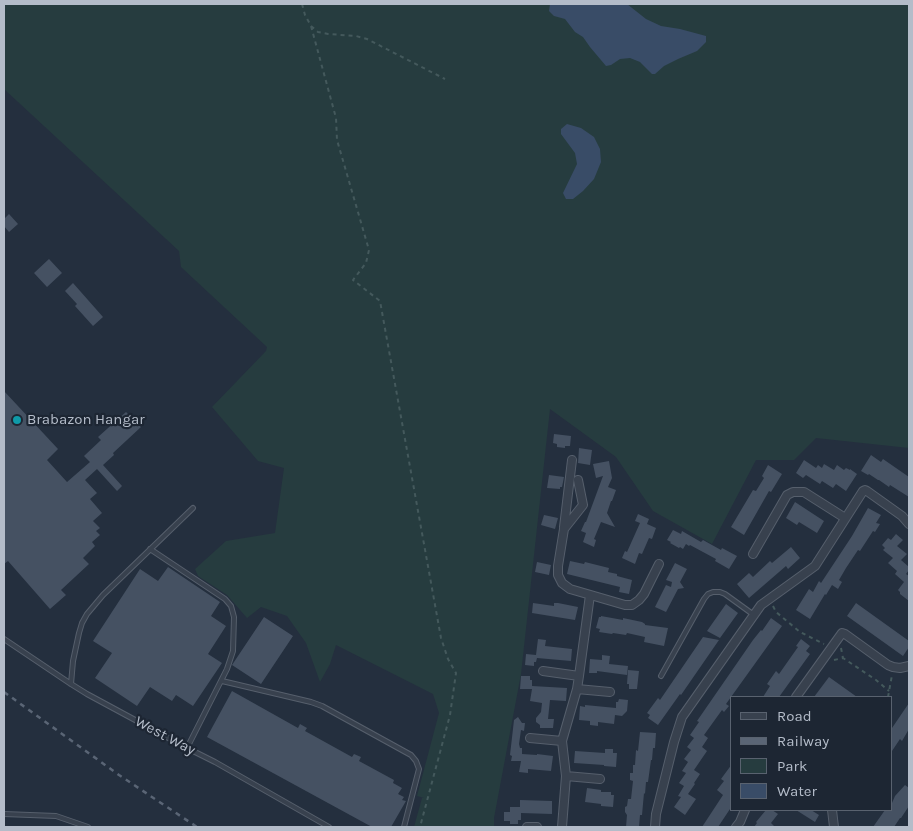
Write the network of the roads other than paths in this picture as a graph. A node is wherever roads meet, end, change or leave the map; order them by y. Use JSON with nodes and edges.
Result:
{"nodes":[{"id":1,"x":572,"y":460,"type":"dead end"},
{"id":2,"x":578,"y":480,"type":"dead end"},
{"id":3,"x":193,"y":508,"type":"dead end"},
{"id":4,"x":845,"y":518,"type":"junction"},
{"id":5,"x":909,"y":524,"type":"edge"},
{"id":6,"x":564,"y":529,"type":"junction"},
{"id":7,"x":150,"y":549,"type":"junction"},
{"id":8,"x":753,"y":554,"type":"dead end"},
{"id":9,"x":659,"y":564,"type":"dead end"},
{"id":10,"x":590,"y":595,"type":"junction"},
{"id":11,"x":754,"y":615,"type":"junction"},
{"id":12,"x":4,"y":639,"type":"edge"},
{"id":13,"x":909,"y":666,"type":"edge"},
{"id":14,"x":543,"y":671,"type":"dead end"},
{"id":15,"x":579,"y":676,"type":"junction"},
{"id":16,"x":661,"y":676,"type":"dead end"},
{"id":17,"x":222,"y":681,"type":"junction"},
{"id":18,"x":71,"y":684,"type":"junction"},
{"id":19,"x":577,"y":689,"type":"junction"},
{"id":20,"x":610,"y":692,"type":"dead end"},
{"id":21,"x":797,"y":696,"type":"edge"},
{"id":22,"x":535,"y":736,"type":"dead end"},
{"id":23,"x":562,"y":741,"type":"junction"},
{"id":24,"x":187,"y":748,"type":"junction"},
{"id":25,"x":592,"y":769,"type":"dead end"},
{"id":26,"x":566,"y":776,"type":"junction"},
{"id":27,"x":591,"y":778,"type":"junction"},
{"id":28,"x":600,"y":779,"type":"dead end"},
{"id":29,"x":745,"y":811,"type":"edge"},
{"id":30,"x":832,"y":811,"type":"edge"},
{"id":31,"x":4,"y":814,"type":"edge"},
{"id":32,"x":88,"y":827,"type":"edge"},
{"id":33,"x":329,"y":827,"type":"edge"},
{"id":34,"x":404,"y":827,"type":"edge"},
{"id":35,"x":528,"y":827,"type":"edge"},
{"id":36,"x":537,"y":827,"type":"edge"},
{"id":37,"x":562,"y":827,"type":"edge"},
{"id":38,"x":655,"y":827,"type":"edge"},
{"id":39,"x":736,"y":827,"type":"edge"},
{"id":40,"x":834,"y":827,"type":"edge"}],
"edges":[{"from":1,"to":6,"type":"street"},
{"from":2,"to":6,"type":"street"},
{"from":3,"to":7,"type":"lane"},
{"from":4,"to":5,"type":"street"},
{"from":4,"to":8,"type":"street"},
{"from":4,"to":11,"type":"street"},
{"from":6,"to":10,"type":"street"},
{"from":7,"to":17,"type":"lane"},
{"from":7,"to":18,"type":"lane"},
{"from":9,"to":10,"type":"street"},
{"from":10,"to":15,"type":"street"},
{"from":11,"to":16,"type":"lane"},
{"from":11,"to":38,"type":"street"},
{"from":12,"to":18,"type":"lane","name":"West Way"},
{"from":13,"to":21,"type":"street"},
{"from":14,"to":15,"type":"street"},
{"from":15,"to":19,"type":"street"},
{"from":17,"to":24,"type":"lane"},
{"from":17,"to":34,"type":"lane"},
{"from":18,"to":24,"type":"lane","name":"West Way"},
{"from":19,"to":20,"type":"street"},
{"from":19,"to":23,"type":"street"},
{"from":22,"to":23,"type":"street"},
{"from":23,"to":26,"type":"street"},
{"from":24,"to":33,"type":"lane","name":"West Way"},
{"from":25,"to":27,"type":"street"},
{"from":26,"to":27,"type":"street"},
{"from":26,"to":37,"type":"street"},
{"from":27,"to":28,"type":"street"},
{"from":29,"to":39,"type":"street"},
{"from":30,"to":40,"type":"street"},
{"from":31,"to":32,"type":"lane"},
{"from":35,"to":36,"type":"street"}]}
